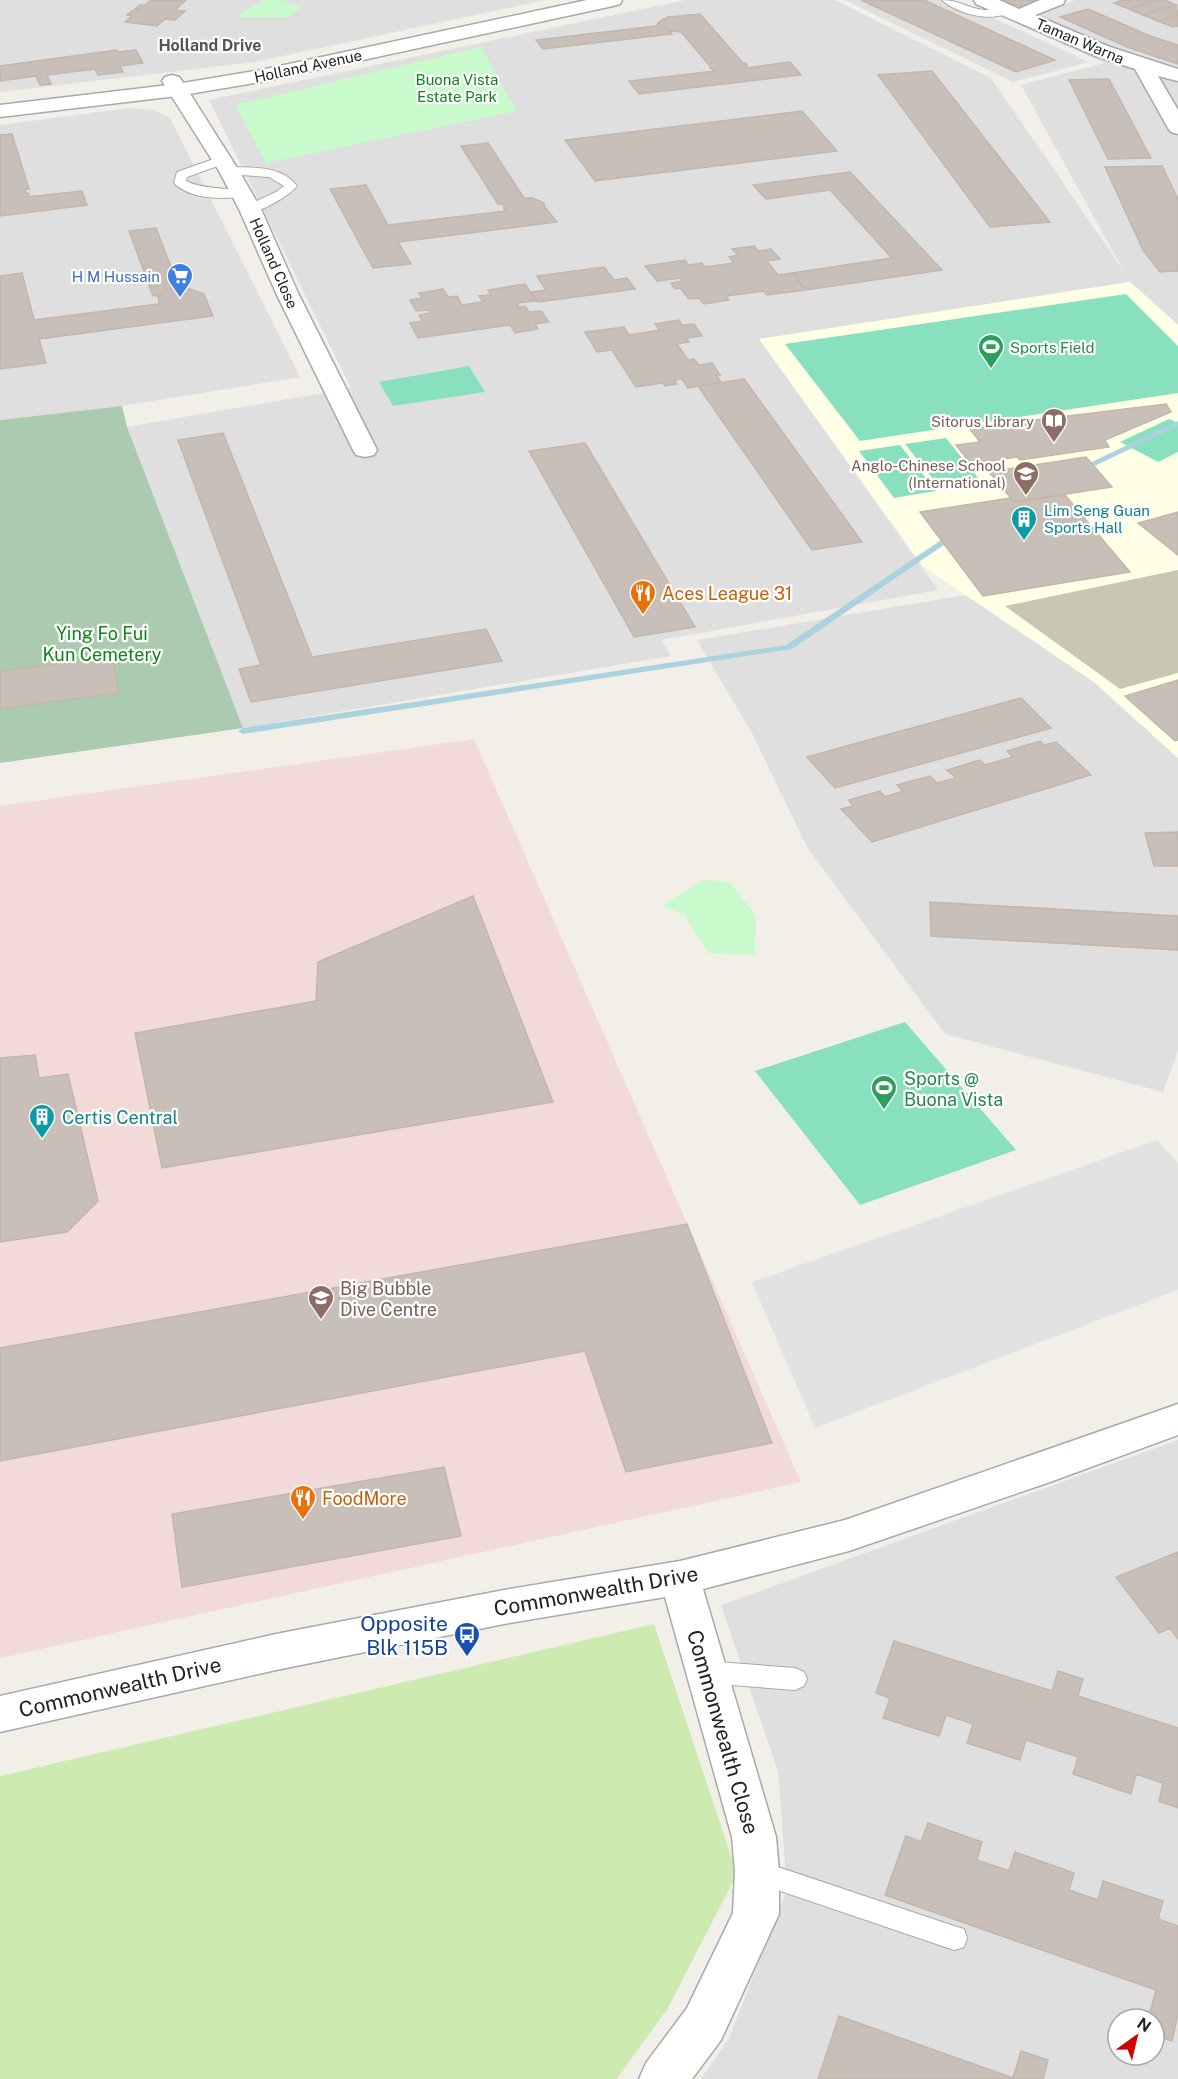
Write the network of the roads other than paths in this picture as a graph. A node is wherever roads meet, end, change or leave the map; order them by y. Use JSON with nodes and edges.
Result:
{"nodes":[{"id":1,"x":560,"y":0,"type":"edge"},
{"id":2,"x":613,"y":0,"type":"edge"},
{"id":3,"x":947,"y":0,"type":"edge"},
{"id":4,"x":983,"y":0,"type":"edge"},
{"id":5,"x":1056,"y":0,"type":"edge"},
{"id":6,"x":1014,"y":13,"type":"junction"},
{"id":7,"x":1144,"y":68,"type":"junction"},
{"id":8,"x":1178,"y":75,"type":"edge"},
{"id":9,"x":174,"y":85,"type":"junction"},
{"id":10,"x":0,"y":102,"type":"edge"},
{"id":11,"x":26,"y":103,"type":"junction"},
{"id":12,"x":0,"y":111,"type":"edge"},
{"id":13,"x":1178,"y":128,"type":"edge"},
{"id":14,"x":225,"y":166,"type":"junction"},
{"id":15,"x":245,"y":201,"type":"junction"},
{"id":16,"x":365,"y":450,"type":"dead end"},
{"id":17,"x":1178,"y":1419,"type":"edge"},
{"id":18,"x":680,"y":1578,"type":"junction"},
{"id":19,"x":705,"y":1672,"type":"junction"},
{"id":20,"x":795,"y":1679,"type":"dead end"},
{"id":21,"x":0,"y":1714,"type":"edge"},
{"id":22,"x":757,"y":1872,"type":"junction"},
{"id":23,"x":954,"y":1938,"type":"dead end"},
{"id":24,"x":663,"y":2079,"type":"edge"}],
"edges":[{"from":1,"to":9,"type":"street","name":"Holland Avenue"},
{"from":2,"to":9,"type":"street","name":"Holland Avenue"},
{"from":3,"to":6,"type":"lane"},
{"from":4,"to":6,"type":"street","name":"Taman Warna"},
{"from":5,"to":6,"type":"street"},
{"from":6,"to":7,"type":"street","name":"Taman Warna"},
{"from":7,"to":8,"type":"street","name":"Taman Warna"},
{"from":7,"to":13,"type":"street"},
{"from":9,"to":11,"type":"street","name":"Holland Avenue"},
{"from":9,"to":14,"type":"street","name":"Holland Close"},
{"from":10,"to":11,"type":"street","name":"Holland Avenue"},
{"from":11,"to":12,"type":"street","name":"Holland Avenue"},
{"from":14,"to":15,"type":"street","name":"Holland Close"},
{"from":14,"to":15,"type":"lane"},
{"from":14,"to":15,"type":"lane"},
{"from":15,"to":16,"type":"street","name":"Holland Close"},
{"from":17,"to":18,"type":"street","name":"Commonwealth Drive"},
{"from":18,"to":19,"type":"street","name":"Commonwealth Close"},
{"from":18,"to":21,"type":"street","name":"Commonwealth Drive"},
{"from":19,"to":20,"type":"lane"},
{"from":19,"to":22,"type":"street","name":"Commonwealth Close"},
{"from":22,"to":23,"type":"lane"},
{"from":22,"to":24,"type":"street","name":"Commonwealth Close"}]}
